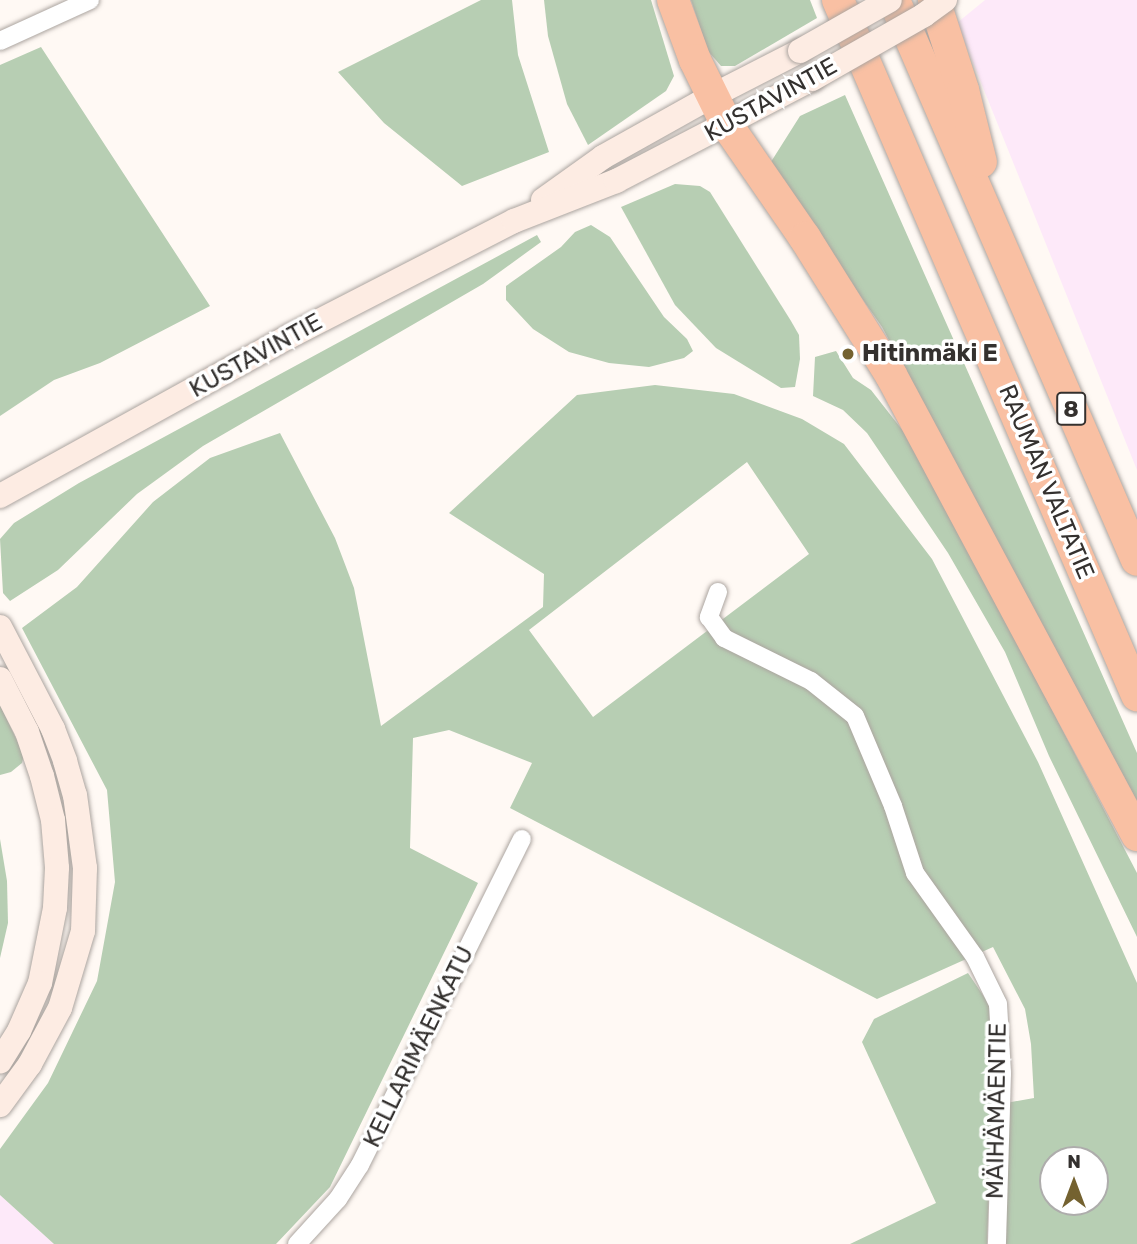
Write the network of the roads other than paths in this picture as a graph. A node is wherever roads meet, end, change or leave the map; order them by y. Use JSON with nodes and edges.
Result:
{"nodes":[{"id":1,"x":90,"y":0,"type":"edge"},
{"id":2,"x":673,"y":0,"type":"edge"},
{"id":3,"x":838,"y":0,"type":"edge"},
{"id":4,"x":892,"y":0,"type":"edge"},
{"id":5,"x":934,"y":0,"type":"edge"},
{"id":6,"x":944,"y":0,"type":"edge"},
{"id":7,"x":0,"y":41,"type":"edge"},
{"id":8,"x":712,"y":96,"type":"junction"},
{"id":9,"x":727,"y":125,"type":"junction"},
{"id":10,"x":514,"y":221,"type":"junction"},
{"id":11,"x":1005,"y":259,"type":"junction"},
{"id":12,"x":0,"y":496,"type":"edge"},
{"id":13,"x":1137,"y":560,"type":"edge"},
{"id":14,"x":718,"y":592,"type":"dead end"},
{"id":15,"x":0,"y":627,"type":"edge"},
{"id":16,"x":0,"y":679,"type":"edge"},
{"id":17,"x":1137,"y":695,"type":"edge"},
{"id":18,"x":1137,"y":835,"type":"edge"},
{"id":19,"x":522,"y":839,"type":"dead end"},
{"id":20,"x":0,"y":1061,"type":"edge"},
{"id":21,"x":0,"y":1105,"type":"edge"},
{"id":22,"x":297,"y":1244,"type":"edge"},
{"id":23,"x":997,"y":1244,"type":"edge"}],
"edges":[{"from":1,"to":7,"type":"street"},
{"from":2,"to":8,"type":"highway"},
{"from":3,"to":17,"type":"highway","name":"RAUMAN VALTATIE","number":"8"},
{"from":4,"to":8,"type":"main road","name":"KUSTAVINTIE","bridge":true},
{"from":4,"to":11,"type":"highway","name":"RAUMAN VALTATIE","number":"8"},
{"from":5,"to":11,"type":"highway"},
{"from":6,"to":9,"type":"main road","name":"KUSTAVINTIE","bridge":true},
{"from":8,"to":9,"type":"highway"},
{"from":8,"to":10,"type":"main road","name":"KUSTAVINTIE"},
{"from":9,"to":10,"type":"main road","name":"KUSTAVINTIE"},
{"from":9,"to":18,"type":"highway"},
{"from":10,"to":12,"type":"main road","name":"KUSTAVINTIE"},
{"from":11,"to":13,"type":"highway","name":"RAUMAN VALTATIE","number":"8"},
{"from":14,"to":23,"type":"street","name":"MÄIHÄMÄENTIE"},
{"from":15,"to":21,"type":"main road"},
{"from":16,"to":20,"type":"main road"},
{"from":19,"to":22,"type":"street","name":"KELLARIMÄENKATU"}]}
